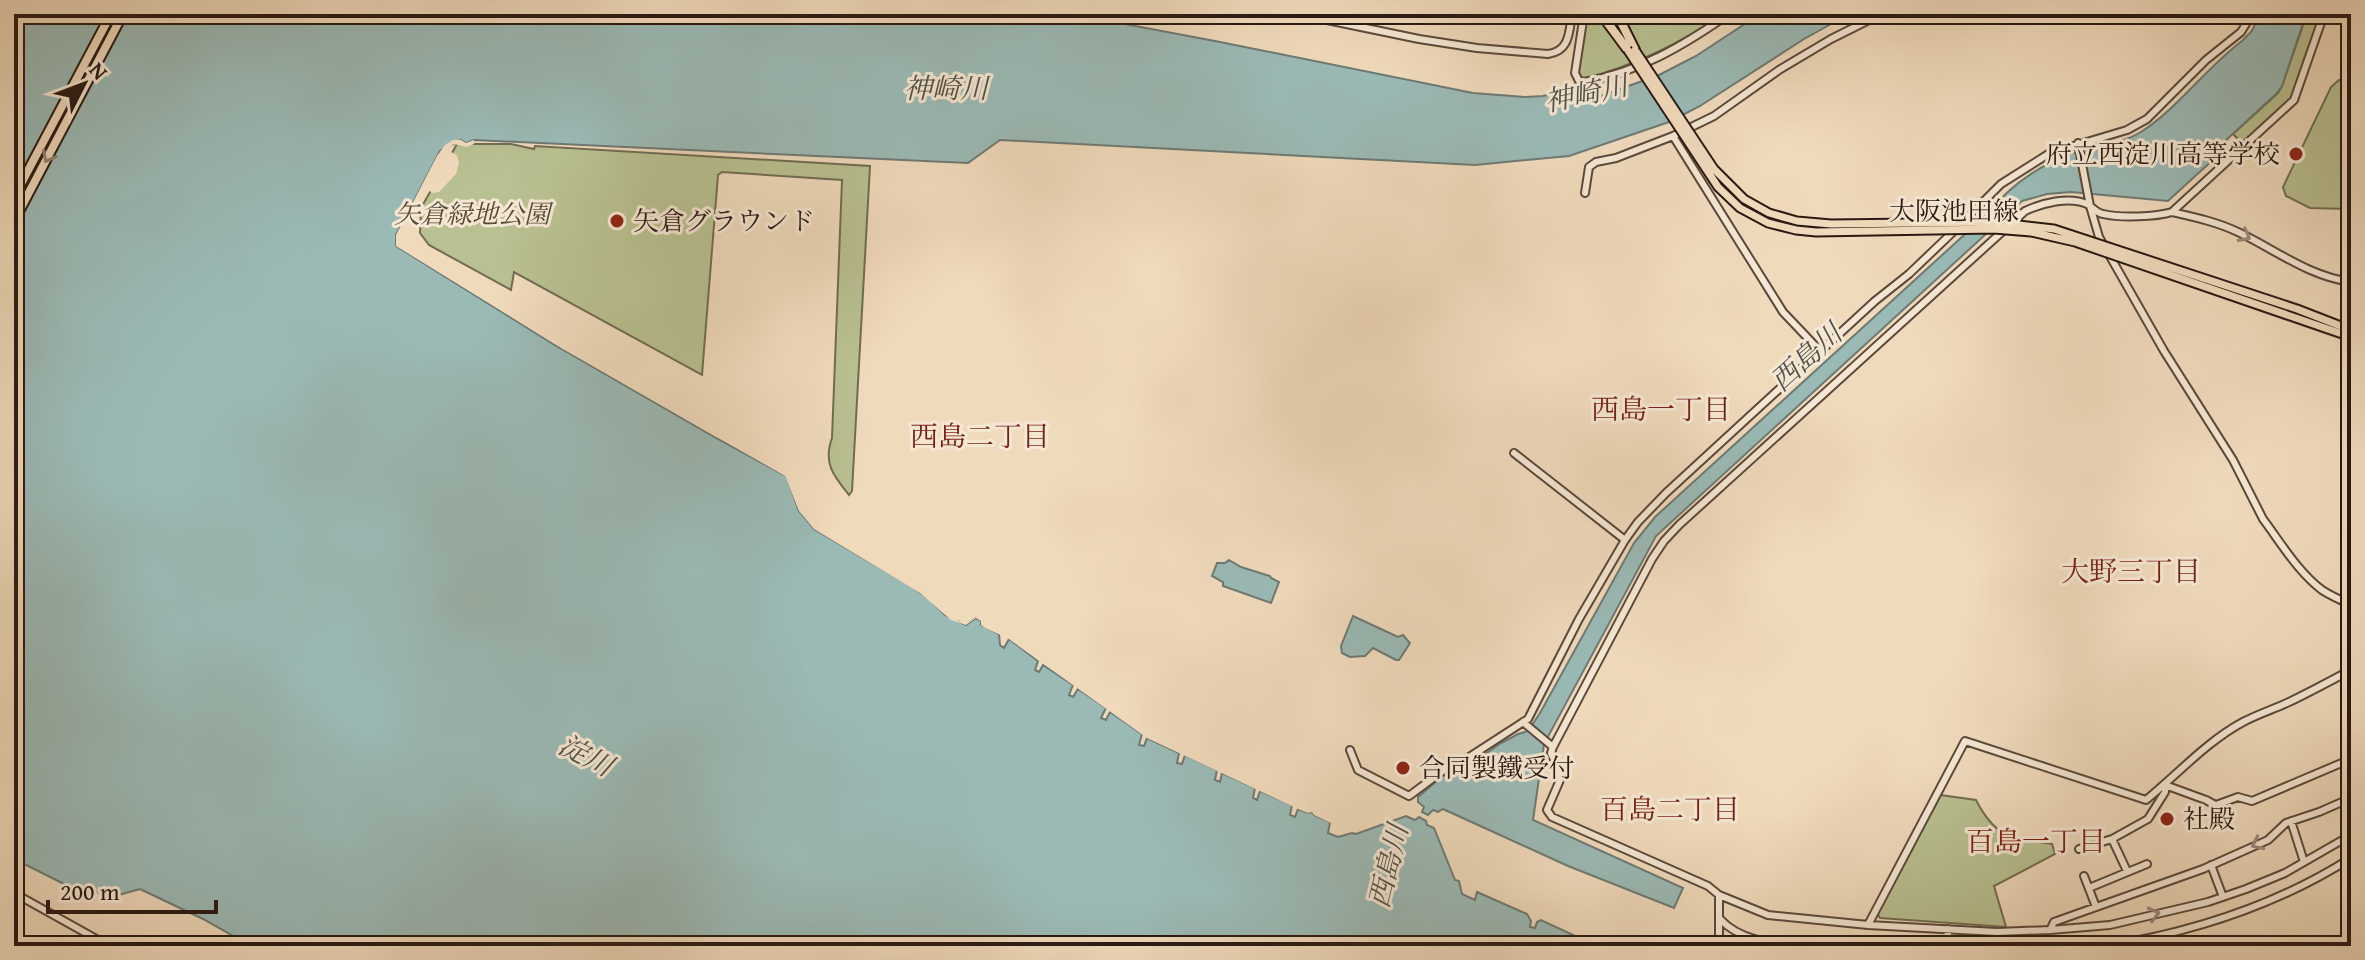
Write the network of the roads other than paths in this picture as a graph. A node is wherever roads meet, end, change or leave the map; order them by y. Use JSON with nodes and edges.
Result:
{"nodes":[{"id":1,"x":111,"y":14,"type":"edge"},
{"id":2,"x":123,"y":14,"type":"edge"},
{"id":3,"x":1298,"y":14,"type":"edge"},
{"id":4,"x":1572,"y":14,"type":"edge"},
{"id":5,"x":1584,"y":14,"type":"edge"},
{"id":6,"x":1601,"y":14,"type":"edge"},
{"id":7,"x":1617,"y":14,"type":"edge"},
{"id":8,"x":1729,"y":14,"type":"edge"},
{"id":9,"x":1881,"y":14,"type":"edge"},
{"id":10,"x":2252,"y":14,"type":"edge"},
{"id":11,"x":2324,"y":14,"type":"edge"},
{"id":12,"x":1631,"y":50,"type":"junction"},
{"id":13,"x":1673,"y":136,"type":"junction"},
{"id":14,"x":2078,"y":145,"type":"junction"},
{"id":15,"x":1585,"y":193,"type":"dead end"},
{"id":16,"x":14,"y":197,"type":"edge"},
{"id":17,"x":2090,"y":206,"type":"junction"},
{"id":18,"x":2172,"y":212,"type":"junction"},
{"id":19,"x":14,"y":221,"type":"edge"},
{"id":20,"x":2351,"y":282,"type":"edge"},
{"id":21,"x":2351,"y":330,"type":"edge"},
{"id":22,"x":2351,"y":337,"type":"edge"},
{"id":23,"x":1821,"y":352,"type":"junction"},
{"id":24,"x":1514,"y":453,"type":"dead end"},
{"id":25,"x":1625,"y":540,"type":"junction"},
{"id":26,"x":2351,"y":605,"type":"edge"},
{"id":27,"x":2351,"y":670,"type":"edge"},
{"id":28,"x":1526,"y":725,"type":"junction"},
{"id":29,"x":1553,"y":747,"type":"junction"},
{"id":30,"x":1350,"y":750,"type":"dead end"},
{"id":31,"x":2351,"y":759,"type":"edge"},
{"id":32,"x":2165,"y":785,"type":"junction"},
{"id":33,"x":2351,"y":798,"type":"edge"},
{"id":34,"x":2216,"y":805,"type":"junction"},
{"id":35,"x":2226,"y":811,"type":"dead end"},
{"id":36,"x":2291,"y":821,"type":"junction"},
{"id":37,"x":2351,"y":835,"type":"edge"},
{"id":38,"x":2112,"y":839,"type":"junction"},
{"id":39,"x":2079,"y":849,"type":"dead end"},
{"id":40,"x":2351,"y":858,"type":"edge"},
{"id":41,"x":2304,"y":862,"type":"junction"},
{"id":42,"x":2147,"y":864,"type":"dead end"},
{"id":43,"x":2211,"y":865,"type":"junction"},
{"id":44,"x":2127,"y":871,"type":"junction"},
{"id":45,"x":2084,"y":876,"type":"dead end"},
{"id":46,"x":2089,"y":888,"type":"junction"},
{"id":47,"x":14,"y":893,"type":"edge"},
{"id":48,"x":1719,"y":895,"type":"junction"},
{"id":49,"x":2223,"y":897,"type":"junction"},
{"id":50,"x":2096,"y":907,"type":"junction"},
{"id":51,"x":1720,"y":919,"type":"junction"},
{"id":52,"x":1868,"y":925,"type":"junction"},
{"id":53,"x":1948,"y":929,"type":"junction"},
{"id":54,"x":2050,"y":930,"type":"junction"},
{"id":55,"x":1744,"y":936,"type":"junction"},
{"id":56,"x":109,"y":946,"type":"edge"},
{"id":57,"x":1721,"y":946,"type":"edge"},
{"id":58,"x":1760,"y":946,"type":"edge"},
{"id":59,"x":1803,"y":946,"type":"edge"},
{"id":60,"x":1947,"y":946,"type":"edge"},
{"id":61,"x":2107,"y":946,"type":"edge"}],
"edges":[{"from":1,"to":16,"type":"highway"},
{"from":2,"to":19,"type":"highway","one_way":true},
{"from":3,"to":4,"type":"street"},
{"from":5,"to":8,"type":"street"},
{"from":6,"to":12,"type":"highway"},
{"from":7,"to":12,"type":"highway"},
{"from":9,"to":13,"type":"street"},
{"from":10,"to":14,"type":"street"},
{"from":11,"to":18,"type":"street"},
{"from":12,"to":21,"type":"main road","name":"大阪池田線","bridge":true},
{"from":12,"to":22,"type":"main road","name":"大阪池田線","bridge":true},
{"from":13,"to":15,"type":"street"},
{"from":13,"to":23,"type":"street"},
{"from":14,"to":17,"type":"street"},
{"from":14,"to":23,"type":"street"},
{"from":17,"to":18,"type":"street"},
{"from":17,"to":26,"type":"street"},
{"from":17,"to":29,"type":"street"},
{"from":18,"to":20,"type":"street","one_way":true},
{"from":23,"to":25,"type":"street"},
{"from":24,"to":25,"type":"street"},
{"from":25,"to":28,"type":"street"},
{"from":27,"to":32,"type":"street"},
{"from":28,"to":29,"type":"street"},
{"from":28,"to":30,"type":"street"},
{"from":29,"to":48,"type":"street"},
{"from":31,"to":34,"type":"street"},
{"from":32,"to":34,"type":"street"},
{"from":32,"to":38,"type":"street"},
{"from":32,"to":52,"type":"street"},
{"from":33,"to":36,"type":"street"},
{"from":34,"to":35,"type":"street"},
{"from":36,"to":41,"type":"street"},
{"from":36,"to":43,"type":"street","one_way":true},
{"from":37,"to":41,"type":"street"},
{"from":38,"to":39,"type":"street"},
{"from":38,"to":44,"type":"street"},
{"from":40,"to":61,"type":"street"},
{"from":41,"to":49,"type":"street"},
{"from":42,"to":44,"type":"street"},
{"from":43,"to":49,"type":"street"},
{"from":43,"to":50,"type":"street"},
{"from":44,"to":46,"type":"street"},
{"from":45,"to":46,"type":"street"},
{"from":46,"to":50,"type":"street"},
{"from":47,"to":56,"type":"street"},
{"from":48,"to":51,"type":"street"},
{"from":48,"to":52,"type":"street"},
{"from":54,"to":49,"type":"street","one_way":true},
{"from":50,"to":54,"type":"street"},
{"from":51,"to":55,"type":"street"},
{"from":51,"to":57,"type":"street"},
{"from":52,"to":53,"type":"street"},
{"from":53,"to":54,"type":"street"},
{"from":53,"to":60,"type":"street"},
{"from":55,"to":58,"type":"street"},
{"from":55,"to":59,"type":"street"}]}
